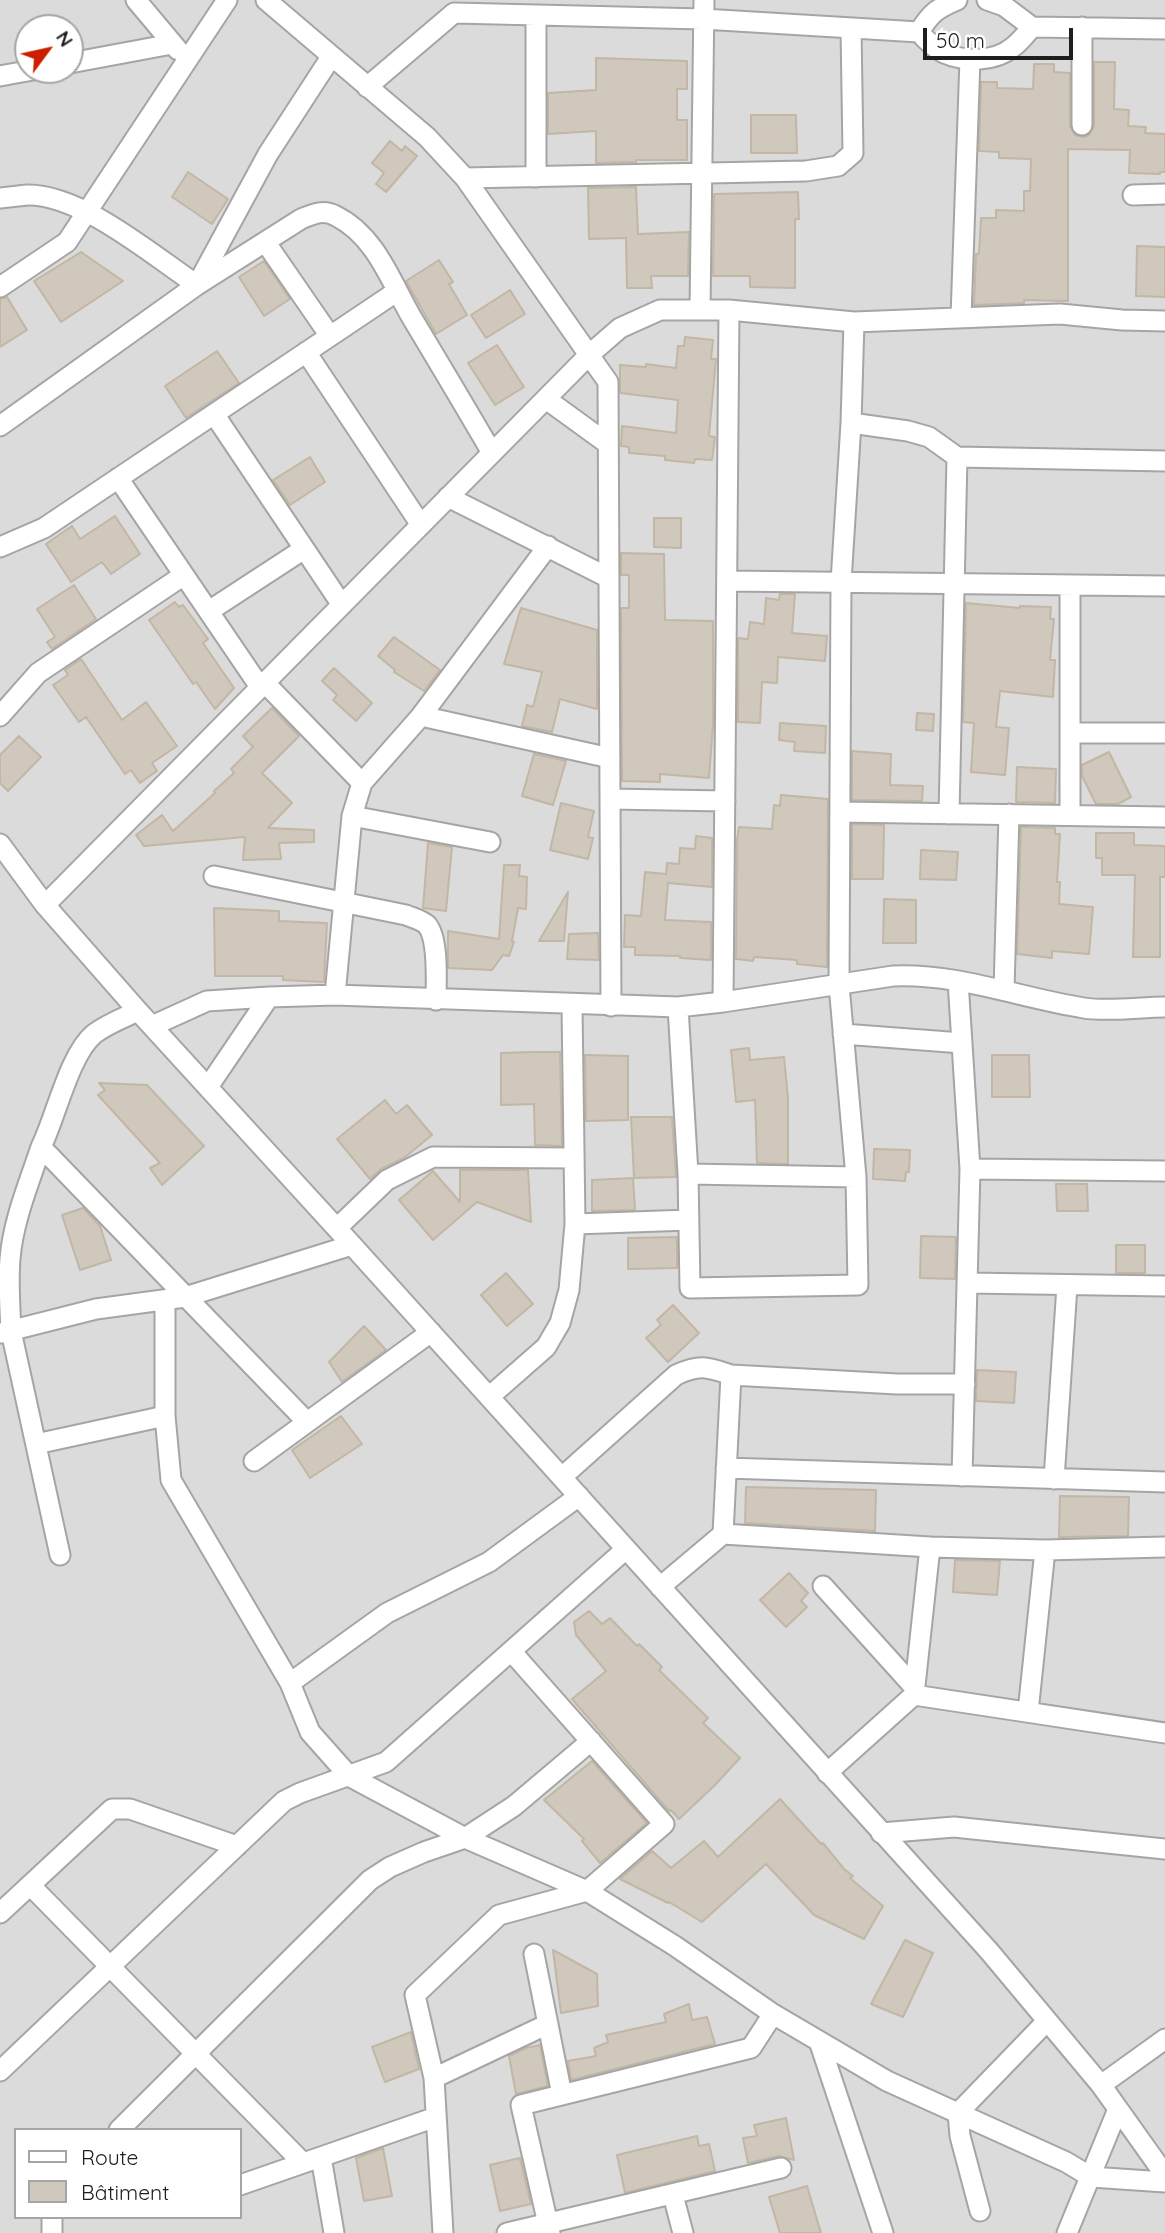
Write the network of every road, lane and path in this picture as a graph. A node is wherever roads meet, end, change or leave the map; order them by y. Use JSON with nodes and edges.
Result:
{"nodes":[{"id":1,"x":136,"y":0,"type":"edge"},
{"id":2,"x":227,"y":0,"type":"edge"},
{"id":3,"x":266,"y":0,"type":"edge"},
{"id":4,"x":957,"y":0,"type":"edge"},
{"id":5,"x":987,"y":0,"type":"edge"},
{"id":6,"x":453,"y":6,"type":"edge"},
{"id":7,"x":704,"y":9,"type":"edge"},
{"id":8,"x":536,"y":15,"type":"junction"},
{"id":9,"x":1032,"y":27,"type":"junction"},
{"id":10,"x":1082,"y":27,"type":"junction"},
{"id":11,"x":851,"y":29,"type":"junction"},
{"id":12,"x":1165,"y":29,"type":"edge"},
{"id":13,"x":919,"y":32,"type":"junction"},
{"id":14,"x":172,"y":44,"type":"junction"},
{"id":15,"x":331,"y":57,"type":"junction"},
{"id":16,"x":84,"y":60,"type":"edge"},
{"id":17,"x":970,"y":60,"type":"junction"},
{"id":18,"x":187,"y":61,"type":"junction"},
{"id":19,"x":367,"y":87,"type":"junction"},
{"id":20,"x":1082,"y":125,"type":"dead end"},
{"id":21,"x":701,"y":173,"type":"junction"},
{"id":22,"x":536,"y":177,"type":"junction"},
{"id":23,"x":465,"y":178,"type":"junction"},
{"id":24,"x":1165,"y":194,"type":"edge"},
{"id":25,"x":1133,"y":195,"type":"dead end"},
{"id":26,"x":0,"y":198,"type":"edge"},
{"id":27,"x":88,"y":211,"type":"junction"},
{"id":28,"x":266,"y":243,"type":"junction"},
{"id":29,"x":197,"y":285,"type":"junction"},
{"id":30,"x":0,"y":287,"type":"edge"},
{"id":31,"x":396,"y":292,"type":"junction"},
{"id":32,"x":700,"y":310,"type":"junction"},
{"id":33,"x":729,"y":310,"type":"junction"},
{"id":34,"x":961,"y":317,"type":"junction"},
{"id":35,"x":1165,"y":321,"type":"edge"},
{"id":36,"x":853,"y":322,"type":"junction"},
{"id":37,"x":330,"y":336,"type":"junction"},
{"id":38,"x":306,"y":352,"type":"junction"},
{"id":39,"x":590,"y":354,"type":"junction"},
{"id":40,"x":546,"y":399,"type":"junction"},
{"id":41,"x":214,"y":415,"type":"junction"},
{"id":42,"x":851,"y":422,"type":"junction"},
{"id":43,"x":0,"y":426,"type":"edge"},
{"id":44,"x":608,"y":444,"type":"junction"},
{"id":45,"x":492,"y":453,"type":"junction"},
{"id":46,"x":957,"y":457,"type":"junction"},
{"id":47,"x":1165,"y":461,"type":"edge"},
{"id":48,"x":118,"y":478,"type":"junction"},
{"id":49,"x":449,"y":497,"type":"junction"},
{"id":50,"x":421,"y":524,"type":"junction"},
{"id":51,"x":548,"y":546,"type":"junction"},
{"id":52,"x":0,"y":547,"type":"edge"},
{"id":53,"x":304,"y":549,"type":"junction"},
{"id":54,"x":184,"y":575,"type":"junction"},
{"id":55,"x":609,"y":578,"type":"junction"},
{"id":56,"x":727,"y":581,"type":"junction"},
{"id":57,"x":841,"y":582,"type":"junction"},
{"id":58,"x":954,"y":583,"type":"junction"},
{"id":59,"x":1070,"y":585,"type":"junction"},
{"id":60,"x":1165,"y":586,"type":"edge"},
{"id":61,"x":342,"y":604,"type":"junction"},
{"id":62,"x":209,"y":611,"type":"junction"},
{"id":63,"x":263,"y":685,"type":"junction"},
{"id":64,"x":0,"y":716,"type":"edge"},
{"id":65,"x":421,"y":716,"type":"junction"},
{"id":66,"x":1070,"y":733,"type":"junction"},
{"id":67,"x":1165,"y":733,"type":"edge"},
{"id":68,"x":610,"y":758,"type":"junction"},
{"id":69,"x":362,"y":783,"type":"junction"},
{"id":70,"x":610,"y":799,"type":"junction"},
{"id":71,"x":725,"y":801,"type":"junction"},
{"id":72,"x":840,"y":812,"type":"junction"},
{"id":73,"x":949,"y":814,"type":"junction"},
{"id":74,"x":1009,"y":814,"type":"junction"},
{"id":75,"x":352,"y":816,"type":"junction"},
{"id":76,"x":1070,"y":816,"type":"junction"},
{"id":77,"x":1165,"y":817,"type":"edge"},
{"id":78,"x":490,"y":842,"type":"dead end"},
{"id":79,"x":0,"y":844,"type":"edge"},
{"id":80,"x":214,"y":876,"type":"dead end"},
{"id":81,"x":345,"y":903,"type":"junction"},
{"id":82,"x":45,"y":905,"type":"junction"},
{"id":83,"x":958,"y":981,"type":"junction"},
{"id":84,"x":839,"y":985,"type":"junction"},
{"id":85,"x":1004,"y":990,"type":"junction"},
{"id":86,"x":335,"y":995,"type":"junction"},
{"id":87,"x":269,"y":997,"type":"junction"},
{"id":88,"x":436,"y":1000,"type":"junction"},
{"id":89,"x":723,"y":1002,"type":"junction"},
{"id":90,"x":572,"y":1005,"type":"junction"},
{"id":91,"x":611,"y":1006,"type":"junction"},
{"id":92,"x":678,"y":1007,"type":"junction"},
{"id":93,"x":1165,"y":1007,"type":"edge"},
{"id":94,"x":138,"y":1011,"type":"junction"},
{"id":95,"x":152,"y":1026,"type":"junction"},
{"id":96,"x":843,"y":1034,"type":"junction"},
{"id":97,"x":962,"y":1043,"type":"junction"},
{"id":98,"x":208,"y":1087,"type":"junction"},
{"id":99,"x":41,"y":1147,"type":"junction"},
{"id":100,"x":574,"y":1158,"type":"junction"},
{"id":101,"x":970,"y":1169,"type":"junction"},
{"id":102,"x":1165,"y":1171,"type":"edge"},
{"id":103,"x":688,"y":1174,"type":"junction"},
{"id":104,"x":856,"y":1177,"type":"junction"},
{"id":105,"x":689,"y":1220,"type":"junction"},
{"id":106,"x":575,"y":1224,"type":"junction"},
{"id":107,"x":337,"y":1228,"type":"junction"},
{"id":108,"x":352,"y":1245,"type":"junction"},
{"id":109,"x":967,"y":1283,"type":"junction"},
{"id":110,"x":1067,"y":1286,"type":"junction"},
{"id":111,"x":1165,"y":1286,"type":"edge"},
{"id":112,"x":175,"y":1298,"type":"junction"},
{"id":113,"x":5,"y":1332,"type":"edge"},
{"id":114,"x":431,"y":1332,"type":"junction"},
{"id":115,"x":731,"y":1375,"type":"junction"},
{"id":116,"x":965,"y":1384,"type":"junction"},
{"id":117,"x":489,"y":1397,"type":"junction"},
{"id":118,"x":164,"y":1416,"type":"junction"},
{"id":119,"x":307,"y":1422,"type":"junction"},
{"id":120,"x":36,"y":1444,"type":"junction"},
{"id":121,"x":254,"y":1461,"type":"dead end"},
{"id":122,"x":726,"y":1468,"type":"junction"},
{"id":123,"x":962,"y":1476,"type":"junction"},
{"id":124,"x":562,"y":1477,"type":"junction"},
{"id":125,"x":1054,"y":1479,"type":"junction"},
{"id":126,"x":1165,"y":1482,"type":"edge"},
{"id":127,"x":579,"y":1496,"type":"junction"},
{"id":128,"x":723,"y":1534,"type":"junction"},
{"id":129,"x":930,"y":1547,"type":"junction"},
{"id":130,"x":1165,"y":1547,"type":"edge"},
{"id":131,"x":626,"y":1549,"type":"junction"},
{"id":132,"x":1045,"y":1550,"type":"junction"},
{"id":133,"x":60,"y":1555,"type":"dead end"},
{"id":134,"x":823,"y":1586,"type":"dead end"},
{"id":135,"x":660,"y":1587,"type":"junction"},
{"id":136,"x":511,"y":1651,"type":"junction"},
{"id":137,"x":290,"y":1683,"type":"junction"},
{"id":138,"x":915,"y":1691,"type":"junction"},
{"id":139,"x":1028,"y":1713,"type":"junction"},
{"id":140,"x":1165,"y":1732,"type":"edge"},
{"id":141,"x":591,"y":1741,"type":"junction"},
{"id":142,"x":827,"y":1773,"type":"junction"},
{"id":143,"x":349,"y":1776,"type":"junction"},
{"id":144,"x":881,"y":1833,"type":"junction"},
{"id":145,"x":465,"y":1838,"type":"junction"},
{"id":146,"x":237,"y":1846,"type":"junction"},
{"id":147,"x":1165,"y":1849,"type":"edge"},
{"id":148,"x":30,"y":1885,"type":"junction"},
{"id":149,"x":587,"y":1891,"type":"junction"},
{"id":150,"x":0,"y":1913,"type":"edge"},
{"id":151,"x":534,"y":1954,"type":"dead end"},
{"id":152,"x":110,"y":1967,"type":"junction"},
{"id":153,"x":773,"y":2014,"type":"junction"},
{"id":154,"x":1047,"y":2021,"type":"junction"},
{"id":155,"x":548,"y":2024,"type":"junction"},
{"id":156,"x":1165,"y":2039,"type":"edge"},
{"id":157,"x":819,"y":2040,"type":"junction"},
{"id":158,"x":195,"y":2054,"type":"junction"},
{"id":159,"x":0,"y":2071,"type":"edge"},
{"id":160,"x":434,"y":2078,"type":"junction"},
{"id":161,"x":1101,"y":2085,"type":"junction"},
{"id":162,"x":562,"y":2095,"type":"junction"},
{"id":163,"x":1118,"y":2109,"type":"junction"},
{"id":164,"x":958,"y":2113,"type":"junction"},
{"id":165,"x":436,"y":2117,"type":"junction"},
{"id":166,"x":121,"y":2128,"type":"edge"},
{"id":167,"x":1156,"y":2154,"type":"edge"},
{"id":168,"x":312,"y":2160,"type":"junction"},
{"id":169,"x":781,"y":2168,"type":"dead end"},
{"id":170,"x":1165,"y":2175,"type":"edge"},
{"id":171,"x":1091,"y":2177,"type":"junction"},
{"id":172,"x":1165,"y":2182,"type":"edge"},
{"id":173,"x":242,"y":2184,"type":"edge"},
{"id":174,"x":673,"y":2195,"type":"junction"},
{"id":175,"x":981,"y":2211,"type":"dead end"},
{"id":176,"x":549,"y":2228,"type":"edge"},
{"id":177,"x":334,"y":2233,"type":"edge"},
{"id":178,"x":443,"y":2233,"type":"edge"},
{"id":179,"x":507,"y":2233,"type":"edge"},
{"id":180,"x":683,"y":2233,"type":"edge"},
{"id":181,"x":883,"y":2233,"type":"edge"},
{"id":182,"x":1067,"y":2233,"type":"edge"}],
"edges":[{"from":1,"to":14,"type":"street"},
{"from":2,"to":18,"type":"street"},
{"from":3,"to":15,"type":"street"},
{"from":4,"to":13,"type":"street"},
{"from":5,"to":9,"type":"street"},
{"from":6,"to":8,"type":"street"},
{"from":6,"to":19,"type":"street"},
{"from":7,"to":8,"type":"street"},
{"from":7,"to":11,"type":"street"},
{"from":7,"to":21,"type":"street"},
{"from":8,"to":22,"type":"street"},
{"from":9,"to":10,"type":"street"},
{"from":9,"to":17,"type":"street"},
{"from":10,"to":12,"type":"street"},
{"from":10,"to":20,"type":"street"},
{"from":11,"to":13,"type":"street"},
{"from":11,"to":21,"type":"street"},
{"from":13,"to":17,"type":"street"},
{"from":14,"to":16,"type":"street"},
{"from":14,"to":18,"type":"street"},
{"from":15,"to":19,"type":"street"},
{"from":15,"to":29,"type":"street"},
{"from":17,"to":34,"type":"street"},
{"from":18,"to":27,"type":"street"},
{"from":19,"to":23,"type":"street"},
{"from":21,"to":22,"type":"street"},
{"from":21,"to":32,"type":"street"},
{"from":22,"to":23,"type":"street"},
{"from":23,"to":39,"type":"street"},
{"from":24,"to":25,"type":"street"},
{"from":26,"to":27,"type":"street"},
{"from":27,"to":29,"type":"street"},
{"from":27,"to":30,"type":"street"},
{"from":28,"to":29,"type":"street"},
{"from":28,"to":31,"type":"street"},
{"from":28,"to":37,"type":"street"},
{"from":29,"to":43,"type":"street"},
{"from":31,"to":37,"type":"street"},
{"from":31,"to":45,"type":"street"},
{"from":32,"to":33,"type":"street"},
{"from":32,"to":39,"type":"street"},
{"from":33,"to":36,"type":"street"},
{"from":33,"to":56,"type":"street"},
{"from":34,"to":35,"type":"street"},
{"from":34,"to":36,"type":"street"},
{"from":36,"to":42,"type":"street"},
{"from":37,"to":38,"type":"street"},
{"from":38,"to":41,"type":"street"},
{"from":38,"to":50,"type":"street"},
{"from":39,"to":40,"type":"street"},
{"from":39,"to":44,"type":"street"},
{"from":40,"to":44,"type":"street"},
{"from":40,"to":45,"type":"street"},
{"from":41,"to":48,"type":"street"},
{"from":41,"to":53,"type":"street"},
{"from":42,"to":46,"type":"street"},
{"from":42,"to":57,"type":"street"},
{"from":44,"to":55,"type":"street"},
{"from":45,"to":49,"type":"street"},
{"from":46,"to":47,"type":"street"},
{"from":46,"to":58,"type":"street"},
{"from":48,"to":52,"type":"street"},
{"from":48,"to":54,"type":"street"},
{"from":49,"to":50,"type":"street"},
{"from":49,"to":51,"type":"street"},
{"from":50,"to":61,"type":"street"},
{"from":51,"to":55,"type":"street"},
{"from":51,"to":65,"type":"street"},
{"from":53,"to":61,"type":"street"},
{"from":53,"to":62,"type":"street"},
{"from":54,"to":62,"type":"street"},
{"from":54,"to":64,"type":"street"},
{"from":55,"to":68,"type":"street"},
{"from":56,"to":57,"type":"street"},
{"from":56,"to":71,"type":"street"},
{"from":57,"to":58,"type":"street"},
{"from":57,"to":72,"type":"street"},
{"from":58,"to":59,"type":"street"},
{"from":58,"to":73,"type":"street"},
{"from":59,"to":60,"type":"street"},
{"from":59,"to":66,"type":"street"},
{"from":61,"to":63,"type":"street"},
{"from":62,"to":63,"type":"street"},
{"from":63,"to":69,"type":"street"},
{"from":63,"to":82,"type":"street"},
{"from":65,"to":68,"type":"street"},
{"from":65,"to":69,"type":"street"},
{"from":66,"to":67,"type":"street"},
{"from":66,"to":76,"type":"street"},
{"from":68,"to":70,"type":"street"},
{"from":69,"to":75,"type":"street"},
{"from":70,"to":71,"type":"street"},
{"from":70,"to":91,"type":"street"},
{"from":71,"to":89,"type":"street"},
{"from":72,"to":73,"type":"street"},
{"from":72,"to":84,"type":"street"},
{"from":73,"to":74,"type":"street"},
{"from":74,"to":76,"type":"street"},
{"from":74,"to":85,"type":"street"},
{"from":75,"to":78,"type":"street"},
{"from":75,"to":81,"type":"street"},
{"from":76,"to":77,"type":"street"},
{"from":79,"to":82,"type":"street"},
{"from":80,"to":81,"type":"street"},
{"from":81,"to":86,"type":"street"},
{"from":81,"to":88,"type":"street"},
{"from":82,"to":94,"type":"street"},
{"from":83,"to":84,"type":"street"},
{"from":83,"to":85,"type":"street"},
{"from":83,"to":97,"type":"street"},
{"from":84,"to":89,"type":"street"},
{"from":84,"to":96,"type":"street"},
{"from":85,"to":93,"type":"street"},
{"from":86,"to":87,"type":"street"},
{"from":86,"to":88,"type":"street"},
{"from":87,"to":95,"type":"street"},
{"from":87,"to":98,"type":"street"},
{"from":88,"to":90,"type":"street"},
{"from":89,"to":92,"type":"street"},
{"from":90,"to":91,"type":"street"},
{"from":90,"to":100,"type":"street"},
{"from":91,"to":92,"type":"street"},
{"from":92,"to":103,"type":"street"},
{"from":94,"to":95,"type":"street"},
{"from":94,"to":99,"type":"street"},
{"from":95,"to":98,"type":"street"},
{"from":96,"to":97,"type":"street"},
{"from":96,"to":104,"type":"street"},
{"from":97,"to":101,"type":"street"},
{"from":98,"to":107,"type":"street"},
{"from":99,"to":112,"type":"street"},
{"from":99,"to":113,"type":"street"},
{"from":100,"to":106,"type":"street"},
{"from":100,"to":107,"type":"street"},
{"from":101,"to":102,"type":"street"},
{"from":101,"to":109,"type":"street"},
{"from":103,"to":104,"type":"street"},
{"from":103,"to":105,"type":"street"},
{"from":104,"to":105,"type":"street"},
{"from":105,"to":106,"type":"street"},
{"from":106,"to":117,"type":"street"},
{"from":107,"to":108,"type":"street"},
{"from":108,"to":112,"type":"street"},
{"from":108,"to":114,"type":"street"},
{"from":109,"to":110,"type":"street"},
{"from":109,"to":116,"type":"street"},
{"from":110,"to":111,"type":"street"},
{"from":110,"to":125,"type":"street"},
{"from":112,"to":113,"type":"street"},
{"from":112,"to":118,"type":"street"},
{"from":112,"to":119,"type":"street"},
{"from":113,"to":120,"type":"street"},
{"from":114,"to":117,"type":"street"},
{"from":114,"to":119,"type":"street"},
{"from":115,"to":116,"type":"street"},
{"from":115,"to":122,"type":"street"},
{"from":115,"to":124,"type":"street"},
{"from":116,"to":123,"type":"street"},
{"from":117,"to":124,"type":"street"},
{"from":118,"to":120,"type":"street"},
{"from":118,"to":137,"type":"street"},
{"from":119,"to":121,"type":"street"},
{"from":120,"to":133,"type":"street"},
{"from":122,"to":123,"type":"street"},
{"from":122,"to":128,"type":"street"},
{"from":123,"to":125,"type":"street"},
{"from":124,"to":127,"type":"street"},
{"from":125,"to":126,"type":"street"},
{"from":127,"to":131,"type":"street"},
{"from":127,"to":137,"type":"street"},
{"from":128,"to":129,"type":"street"},
{"from":128,"to":135,"type":"street"},
{"from":129,"to":132,"type":"street"},
{"from":129,"to":138,"type":"street"},
{"from":130,"to":132,"type":"street"},
{"from":131,"to":135,"type":"street"},
{"from":131,"to":136,"type":"street"},
{"from":132,"to":139,"type":"street"},
{"from":134,"to":138,"type":"street"},
{"from":135,"to":142,"type":"street"},
{"from":136,"to":141,"type":"street"},
{"from":136,"to":143,"type":"street"},
{"from":137,"to":143,"type":"street"},
{"from":138,"to":139,"type":"street"},
{"from":138,"to":142,"type":"street"},
{"from":139,"to":140,"type":"street"},
{"from":141,"to":145,"type":"street"},
{"from":141,"to":149,"type":"street"},
{"from":142,"to":144,"type":"street"},
{"from":143,"to":145,"type":"street"},
{"from":143,"to":146,"type":"street"},
{"from":144,"to":147,"type":"street"},
{"from":144,"to":154,"type":"street"},
{"from":145,"to":149,"type":"street"},
{"from":145,"to":158,"type":"street"},
{"from":146,"to":148,"type":"street"},
{"from":146,"to":152,"type":"street"},
{"from":148,"to":150,"type":"street"},
{"from":148,"to":152,"type":"street"},
{"from":149,"to":153,"type":"street"},
{"from":149,"to":160,"type":"street"},
{"from":151,"to":155,"type":"street"},
{"from":152,"to":158,"type":"street"},
{"from":152,"to":159,"type":"street"},
{"from":153,"to":157,"type":"street"},
{"from":153,"to":162,"type":"street"},
{"from":154,"to":161,"type":"street"},
{"from":154,"to":164,"type":"street"},
{"from":155,"to":160,"type":"street"},
{"from":155,"to":162,"type":"street"},
{"from":156,"to":161,"type":"street"},
{"from":157,"to":164,"type":"street"},
{"from":157,"to":181,"type":"street"},
{"from":158,"to":166,"type":"street"},
{"from":158,"to":168,"type":"street"},
{"from":160,"to":165,"type":"street"},
{"from":161,"to":163,"type":"street"},
{"from":162,"to":176,"type":"street"},
{"from":163,"to":167,"type":"street"},
{"from":163,"to":171,"type":"street"},
{"from":164,"to":171,"type":"street"},
{"from":164,"to":175,"type":"street"},
{"from":165,"to":168,"type":"street"},
{"from":165,"to":178,"type":"street"},
{"from":167,"to":170,"type":"street"},
{"from":168,"to":173,"type":"street"},
{"from":168,"to":177,"type":"street"},
{"from":169,"to":174,"type":"street"},
{"from":171,"to":172,"type":"street"},
{"from":171,"to":182,"type":"street"},
{"from":174,"to":176,"type":"street"},
{"from":174,"to":180,"type":"street"},
{"from":176,"to":179,"type":"street"}]}
